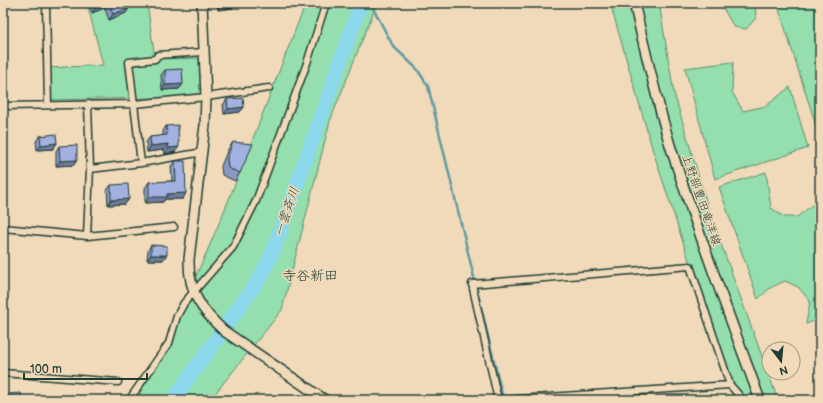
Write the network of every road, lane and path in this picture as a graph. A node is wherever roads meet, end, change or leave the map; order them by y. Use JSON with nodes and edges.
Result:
{"nodes":[{"id":1,"x":46,"y":3,"type":"edge"},
{"id":2,"x":202,"y":3,"type":"edge"},
{"id":3,"x":326,"y":3,"type":"edge"},
{"id":4,"x":634,"y":3,"type":"edge"},
{"id":5,"x":204,"y":52,"type":"junction"},
{"id":6,"x":268,"y":88,"type":"dead end"},
{"id":7,"x":206,"y":97,"type":"junction"},
{"id":8,"x":88,"y":104,"type":"junction"},
{"id":9,"x":134,"y":104,"type":"junction"},
{"id":10,"x":48,"y":105,"type":"junction"},
{"id":11,"x":3,"y":106,"type":"edge"},
{"id":12,"x":203,"y":152,"type":"junction"},
{"id":13,"x":141,"y":163,"type":"junction"},
{"id":14,"x":90,"y":169,"type":"junction"},
{"id":15,"x":174,"y":227,"type":"dead end"},
{"id":16,"x":3,"y":228,"type":"edge"},
{"id":17,"x":87,"y":236,"type":"junction"},
{"id":18,"x":194,"y":292,"type":"junction"},
{"id":19,"x":3,"y":373,"type":"edge"},
{"id":20,"x":118,"y":382,"type":"dead end"},
{"id":21,"x":730,"y":385,"type":"junction"},
{"id":22,"x":514,"y":399,"type":"edge"},
{"id":23,"x":130,"y":400,"type":"edge"},
{"id":24,"x":325,"y":400,"type":"edge"},
{"id":25,"x":498,"y":400,"type":"edge"},
{"id":26,"x":502,"y":400,"type":"edge"},
{"id":27,"x":743,"y":400,"type":"edge"},
{"id":28,"x":760,"y":400,"type":"edge"}],
"edges":[{"from":1,"to":10,"type":"street"},
{"from":2,"to":5,"type":"street"},
{"from":3,"to":18,"type":"street"},
{"from":4,"to":28,"type":"street","name":"上野部豊田竜洋線"},
{"from":5,"to":7,"type":"street"},
{"from":5,"to":9,"type":"street"},
{"from":6,"to":7,"type":"street"},
{"from":7,"to":9,"type":"street"},
{"from":7,"to":12,"type":"street"},
{"from":8,"to":9,"type":"street"},
{"from":8,"to":10,"type":"street"},
{"from":8,"to":14,"type":"street"},
{"from":9,"to":13,"type":"street"},
{"from":10,"to":11,"type":"street"},
{"from":12,"to":13,"type":"street"},
{"from":12,"to":18,"type":"street"},
{"from":13,"to":14,"type":"street"},
{"from":14,"to":17,"type":"street"},
{"from":15,"to":17,"type":"street"},
{"from":16,"to":17,"type":"street"},
{"from":18,"to":23,"type":"street"},
{"from":18,"to":24,"type":"street"},
{"from":19,"to":20,"type":"street"},
{"from":21,"to":22,"type":"street"},
{"from":21,"to":25,"type":"street"},
{"from":21,"to":27,"type":"street"},
{"from":22,"to":26,"type":"street"}]}
